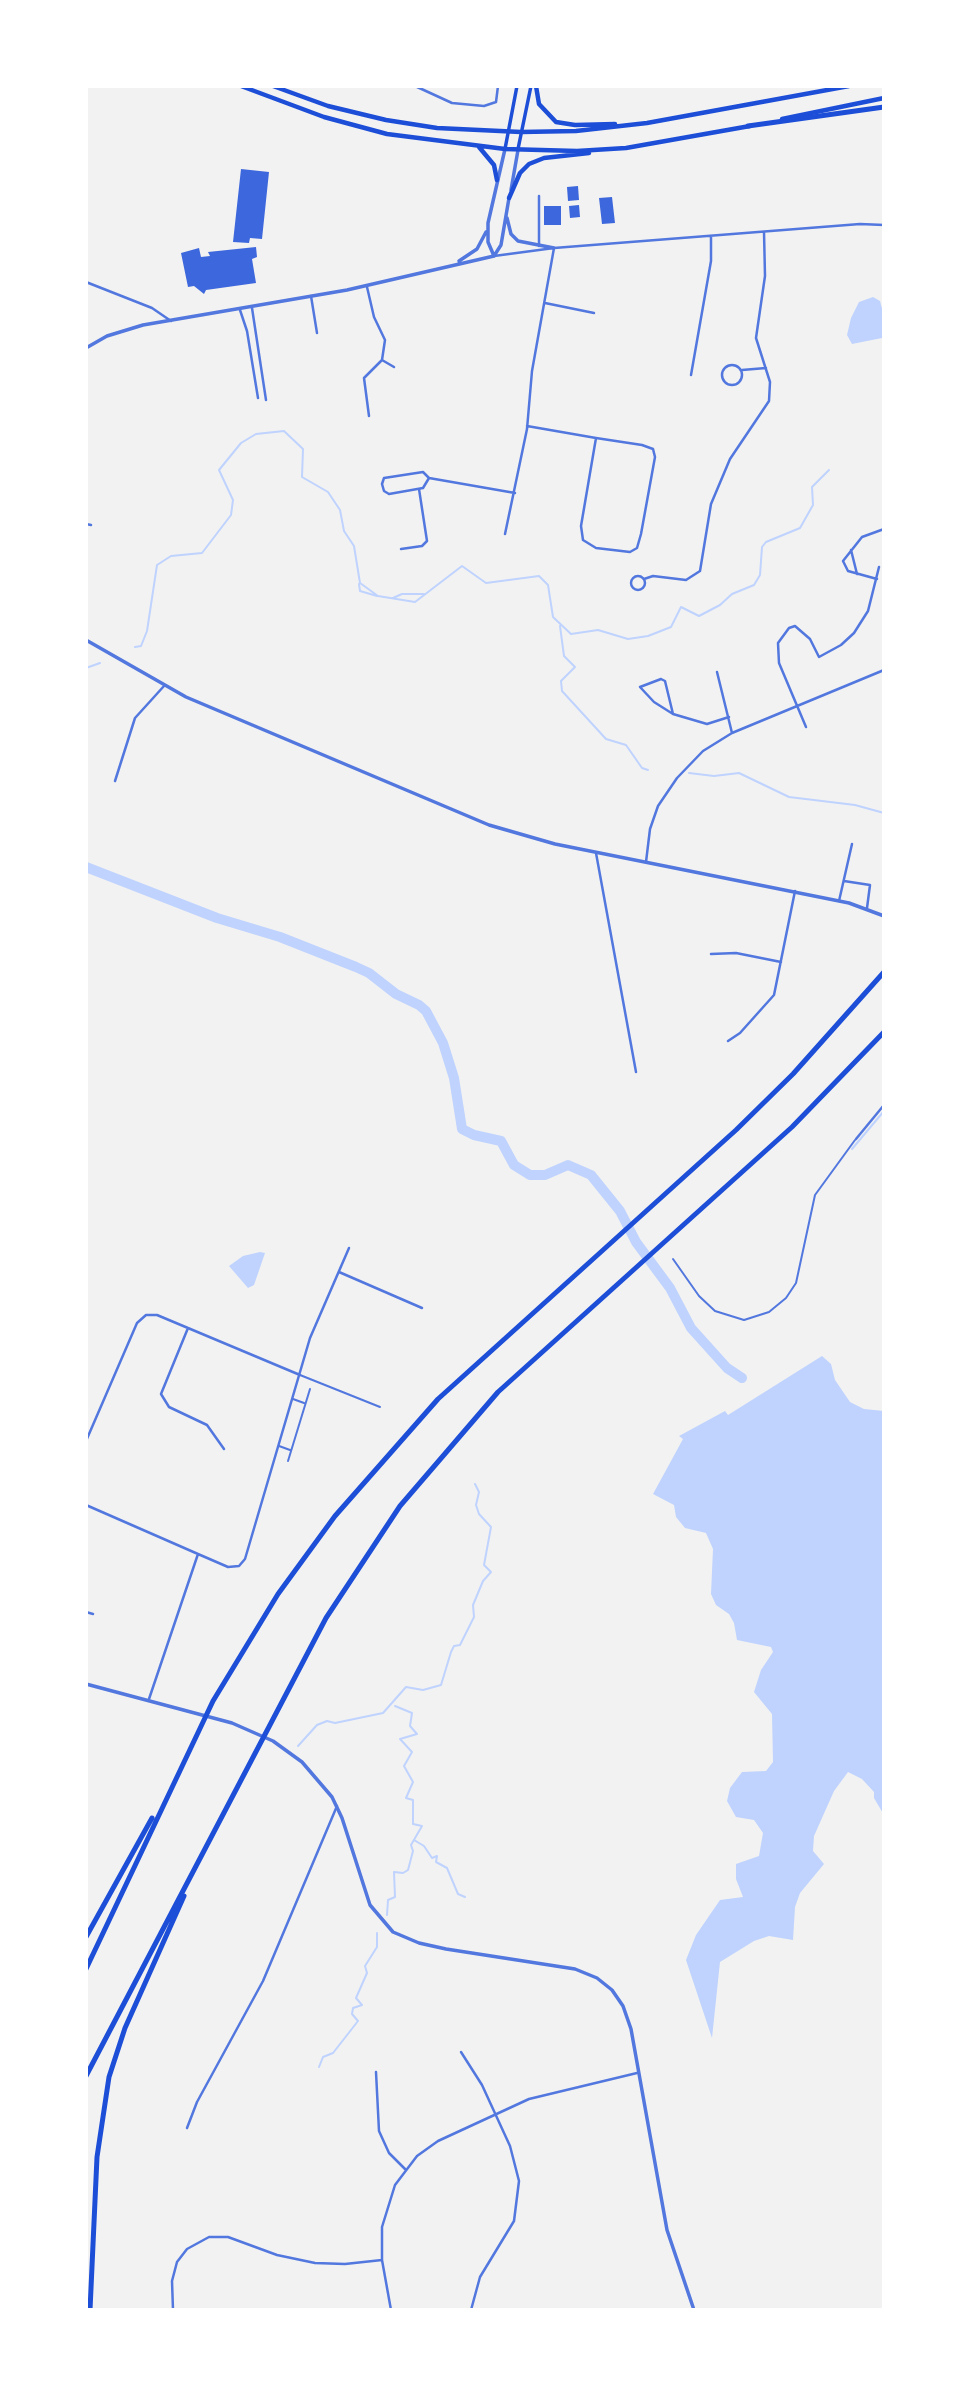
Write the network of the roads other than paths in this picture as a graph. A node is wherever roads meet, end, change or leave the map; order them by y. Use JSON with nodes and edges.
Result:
{"nodes":[{"id":1,"x":241,"y":86,"type":"edge"},
{"id":2,"x":273,"y":86,"type":"edge"},
{"id":3,"x":415,"y":86,"type":"edge"},
{"id":4,"x":498,"y":86,"type":"edge"},
{"id":5,"x":517,"y":86,"type":"edge"},
{"id":6,"x":533,"y":86,"type":"edge"},
{"id":7,"x":849,"y":86,"type":"edge"},
{"id":8,"x":884,"y":98,"type":"edge"},
{"id":9,"x":884,"y":107,"type":"edge"},
{"id":10,"x":647,"y":123,"type":"junction"},
{"id":11,"x":748,"y":126,"type":"junction"},
{"id":12,"x":508,"y":132,"type":"junction"},
{"id":13,"x":521,"y":132,"type":"junction"},
{"id":14,"x":478,"y":146,"type":"junction"},
{"id":15,"x":626,"y":148,"type":"junction"},
{"id":16,"x":505,"y":149,"type":"junction"},
{"id":17,"x":518,"y":149,"type":"junction"},
{"id":18,"x":498,"y":180,"type":"junction"},
{"id":19,"x":539,"y":197,"type":"dead end"},
{"id":20,"x":509,"y":198,"type":"junction"},
{"id":21,"x":506,"y":213,"type":"junction"},
{"id":22,"x":488,"y":223,"type":"junction"},
{"id":23,"x":884,"y":225,"type":"edge"},
{"id":24,"x":764,"y":232,"type":"junction"},
{"id":25,"x":711,"y":237,"type":"junction"},
{"id":26,"x":539,"y":248,"type":"junction"},
{"id":27,"x":554,"y":248,"type":"junction"},
{"id":28,"x":494,"y":256,"type":"junction"},
{"id":29,"x":457,"y":263,"type":"junction"},
{"id":30,"x":86,"y":282,"type":"edge"},
{"id":31,"x":366,"y":284,"type":"junction"},
{"id":32,"x":312,"y":296,"type":"junction"},
{"id":33,"x":545,"y":303,"type":"junction"},
{"id":34,"x":252,"y":308,"type":"junction"},
{"id":35,"x":240,"y":310,"type":"junction"},
{"id":36,"x":594,"y":313,"type":"dead end"},
{"id":37,"x":172,"y":321,"type":"junction"},
{"id":38,"x":317,"y":333,"type":"dead end"},
{"id":39,"x":86,"y":348,"type":"edge"},
{"id":40,"x":382,"y":360,"type":"junction"},
{"id":41,"x":394,"y":367,"type":"dead end"},
{"id":42,"x":766,"y":368,"type":"junction"},
{"id":43,"x":740,"y":370,"type":"junction"},
{"id":44,"x":691,"y":375,"type":"dead end"},
{"id":45,"x":258,"y":398,"type":"dead end"},
{"id":46,"x":266,"y":400,"type":"dead end"},
{"id":47,"x":369,"y":416,"type":"dead end"},
{"id":48,"x":527,"y":426,"type":"junction"},
{"id":49,"x":596,"y":438,"type":"junction"},
{"id":50,"x":429,"y":478,"type":"junction"},
{"id":51,"x":419,"y":489,"type":"junction"},
{"id":52,"x":514,"y":493,"type":"junction"},
{"id":53,"x":86,"y":524,"type":"edge"},
{"id":54,"x":91,"y":526,"type":"dead end"},
{"id":55,"x":884,"y":529,"type":"edge"},
{"id":56,"x":505,"y":534,"type":"dead end"},
{"id":57,"x":401,"y":549,"type":"dead end"},
{"id":58,"x":851,"y":549,"type":"junction"},
{"id":59,"x":879,"y":567,"type":"dead end"},
{"id":60,"x":857,"y":574,"type":"junction"},
{"id":61,"x":644,"y":579,"type":"dead end"},
{"id":62,"x":877,"y":579,"type":"junction"},
{"id":63,"x":86,"y":639,"type":"edge"},
{"id":64,"x":884,"y":670,"type":"edge"},
{"id":65,"x":718,"y":672,"type":"dead end"},
{"id":66,"x":164,"y":686,"type":"junction"},
{"id":67,"x":797,"y":707,"type":"junction"},
{"id":68,"x":673,"y":714,"type":"junction"},
{"id":69,"x":729,"y":718,"type":"junction"},
{"id":70,"x":806,"y":727,"type":"dead end"},
{"id":71,"x":733,"y":733,"type":"junction"},
{"id":72,"x":115,"y":780,"type":"dead end"},
{"id":73,"x":852,"y":844,"type":"dead end"},
{"id":74,"x":596,"y":853,"type":"junction"},
{"id":75,"x":646,"y":862,"type":"junction"},
{"id":76,"x":844,"y":881,"type":"junction"},
{"id":77,"x":795,"y":891,"type":"junction"},
{"id":78,"x":839,"y":901,"type":"junction"},
{"id":79,"x":867,"y":908,"type":"junction"},
{"id":80,"x":884,"y":916,"type":"edge"},
{"id":81,"x":710,"y":954,"type":"dead end"},
{"id":82,"x":781,"y":962,"type":"junction"},
{"id":83,"x":884,"y":972,"type":"edge"},
{"id":84,"x":884,"y":1032,"type":"edge"},
{"id":85,"x":727,"y":1041,"type":"dead end"},
{"id":86,"x":636,"y":1072,"type":"dead end"},
{"id":87,"x":884,"y":1105,"type":"edge"},
{"id":88,"x":856,"y":1139,"type":"joint"},
{"id":89,"x":349,"y":1248,"type":"dead end"},
{"id":90,"x":673,"y":1259,"type":"dead end"},
{"id":91,"x":340,"y":1272,"type":"junction"},
{"id":92,"x":422,"y":1308,"type":"dead end"},
{"id":93,"x":188,"y":1328,"type":"junction"},
{"id":94,"x":300,"y":1375,"type":"junction"},
{"id":95,"x":310,"y":1390,"type":"dead end"},
{"id":96,"x":292,"y":1399,"type":"junction"},
{"id":97,"x":306,"y":1404,"type":"junction"},
{"id":98,"x":380,"y":1407,"type":"dead end"},
{"id":99,"x":86,"y":1441,"type":"edge"},
{"id":100,"x":278,"y":1446,"type":"junction"},
{"id":101,"x":224,"y":1449,"type":"dead end"},
{"id":102,"x":291,"y":1450,"type":"junction"},
{"id":103,"x":288,"y":1461,"type":"dead end"},
{"id":104,"x":86,"y":1505,"type":"edge"},
{"id":105,"x":198,"y":1554,"type":"junction"},
{"id":106,"x":86,"y":1612,"type":"edge"},
{"id":107,"x":93,"y":1614,"type":"dead end"},
{"id":108,"x":86,"y":1684,"type":"edge"},
{"id":109,"x":149,"y":1699,"type":"junction"},
{"id":110,"x":170,"y":1788,"type":"junction"},
{"id":111,"x":337,"y":1806,"type":"junction"},
{"id":112,"x":208,"y":1843,"type":"junction"},
{"id":113,"x":86,"y":1937,"type":"edge"},
{"id":114,"x":86,"y":1969,"type":"edge"},
{"id":115,"x":461,"y":2052,"type":"dead end"},
{"id":116,"x":376,"y":2072,"type":"dead end"},
{"id":117,"x":639,"y":2072,"type":"junction"},
{"id":118,"x":86,"y":2076,"type":"edge"},
{"id":119,"x":495,"y":2114,"type":"junction"},
{"id":120,"x":187,"y":2128,"type":"dead end"},
{"id":121,"x":404,"y":2169,"type":"junction"},
{"id":122,"x":382,"y":2260,"type":"junction"},
{"id":123,"x":90,"y":2310,"type":"edge"},
{"id":124,"x":173,"y":2310,"type":"edge"},
{"id":125,"x":391,"y":2310,"type":"edge"},
{"id":126,"x":471,"y":2310,"type":"edge"},
{"id":127,"x":694,"y":2310,"type":"edge"}],
"edges":[{"from":1,"to":14,"type":"main road"},
{"from":2,"to":12,"type":"main road"},
{"from":3,"to":4,"type":"street"},
{"from":5,"to":12,"type":"main road"},
{"from":6,"to":10,"type":"main road"},
{"from":6,"to":13,"type":"main road"},
{"from":7,"to":10,"type":"main road"},
{"from":8,"to":11,"type":"main road"},
{"from":9,"to":11,"type":"highway"},
{"from":10,"to":13,"type":"main road"},
{"from":11,"to":15,"type":"main road"},
{"from":12,"to":13,"type":"main road"},
{"from":12,"to":16,"type":"main road"},
{"from":13,"to":17,"type":"main road"},
{"from":14,"to":16,"type":"main road"},
{"from":14,"to":18,"type":"main road"},
{"from":15,"to":17,"type":"main road"},
{"from":15,"to":20,"type":"main road"},
{"from":16,"to":17,"type":"main road"},
{"from":16,"to":18,"type":"street"},
{"from":17,"to":20,"type":"street"},
{"from":18,"to":22,"type":"street"},
{"from":19,"to":26,"type":"street"},
{"from":20,"to":21,"type":"street"},
{"from":21,"to":26,"type":"street"},
{"from":21,"to":28,"type":"street"},
{"from":22,"to":28,"type":"street"},
{"from":22,"to":29,"type":"street"},
{"from":23,"to":24,"type":"street"},
{"from":24,"to":25,"type":"street"},
{"from":24,"to":42,"type":"street"},
{"from":25,"to":27,"type":"street"},
{"from":25,"to":44,"type":"street"},
{"from":26,"to":27,"type":"street"},
{"from":26,"to":28,"type":"street"},
{"from":27,"to":33,"type":"street"},
{"from":28,"to":29,"type":"street"},
{"from":29,"to":31,"type":"street"},
{"from":30,"to":37,"type":"street"},
{"from":31,"to":32,"type":"street"},
{"from":31,"to":40,"type":"street"},
{"from":32,"to":34,"type":"street"},
{"from":32,"to":38,"type":"street"},
{"from":33,"to":36,"type":"street"},
{"from":33,"to":48,"type":"street"},
{"from":34,"to":35,"type":"street"},
{"from":34,"to":46,"type":"street"},
{"from":35,"to":37,"type":"street"},
{"from":35,"to":45,"type":"street"},
{"from":37,"to":39,"type":"street"},
{"from":40,"to":41,"type":"street"},
{"from":40,"to":47,"type":"street"},
{"from":42,"to":43,"type":"street"},
{"from":42,"to":61,"type":"street"},
{"from":43,"to":43,"type":"street"},
{"from":48,"to":49,"type":"street"},
{"from":48,"to":52,"type":"street"},
{"from":49,"to":49,"type":"street"},
{"from":50,"to":51,"type":"street"},
{"from":50,"to":51,"type":"street"},
{"from":50,"to":52,"type":"street"},
{"from":51,"to":57,"type":"street"},
{"from":52,"to":56,"type":"street"},
{"from":53,"to":54,"type":"street"},
{"from":55,"to":58,"type":"street"},
{"from":58,"to":60,"type":"street"},
{"from":58,"to":60,"type":"street"},
{"from":59,"to":62,"type":"street"},
{"from":60,"to":62,"type":"street"},
{"from":62,"to":67,"type":"street"},
{"from":63,"to":66,"type":"street"},
{"from":64,"to":67,"type":"street"},
{"from":65,"to":69,"type":"street"},
{"from":66,"to":72,"type":"street"},
{"from":66,"to":74,"type":"street"},
{"from":67,"to":70,"type":"street"},
{"from":67,"to":71,"type":"street"},
{"from":68,"to":68,"type":"street"},
{"from":68,"to":69,"type":"street"},
{"from":69,"to":71,"type":"street"},
{"from":71,"to":75,"type":"street"},
{"from":73,"to":76,"type":"street"},
{"from":74,"to":75,"type":"street"},
{"from":74,"to":86,"type":"street"},
{"from":75,"to":77,"type":"street"},
{"from":76,"to":78,"type":"street"},
{"from":76,"to":79,"type":"street"},
{"from":77,"to":78,"type":"street"},
{"from":77,"to":82,"type":"street"},
{"from":78,"to":79,"type":"street"},
{"from":79,"to":80,"type":"street"},
{"from":81,"to":82,"type":"street"},
{"from":82,"to":85,"type":"street"},
{"from":83,"to":110,"type":"highway"},
{"from":84,"to":112,"type":"highway"},
{"from":87,"to":88,"type":"street"},
{"from":88,"to":90,"type":"lane"},
{"from":89,"to":91,"type":"street"},
{"from":91,"to":92,"type":"street"},
{"from":91,"to":94,"type":"street"},
{"from":93,"to":94,"type":"street"},
{"from":93,"to":99,"type":"street"},
{"from":93,"to":101,"type":"street"},
{"from":94,"to":96,"type":"street"},
{"from":94,"to":98,"type":"lane"},
{"from":95,"to":97,"type":"lane"},
{"from":96,"to":97,"type":"lane"},
{"from":96,"to":100,"type":"street"},
{"from":97,"to":102,"type":"lane"},
{"from":100,"to":102,"type":"lane"},
{"from":100,"to":105,"type":"street"},
{"from":102,"to":103,"type":"lane"},
{"from":104,"to":105,"type":"street"},
{"from":105,"to":109,"type":"street"},
{"from":106,"to":107,"type":"street"},
{"from":108,"to":109,"type":"street"},
{"from":109,"to":111,"type":"street"},
{"from":110,"to":113,"type":"highway"},
{"from":110,"to":114,"type":"highway"},
{"from":111,"to":117,"type":"street"},
{"from":111,"to":120,"type":"street"},
{"from":112,"to":118,"type":"highway"},
{"from":112,"to":123,"type":"highway"},
{"from":115,"to":119,"type":"street"},
{"from":116,"to":121,"type":"street"},
{"from":117,"to":119,"type":"street"},
{"from":117,"to":127,"type":"street"},
{"from":119,"to":121,"type":"street"},
{"from":119,"to":126,"type":"street"},
{"from":121,"to":122,"type":"street"},
{"from":122,"to":124,"type":"street"},
{"from":122,"to":125,"type":"street"}]}
